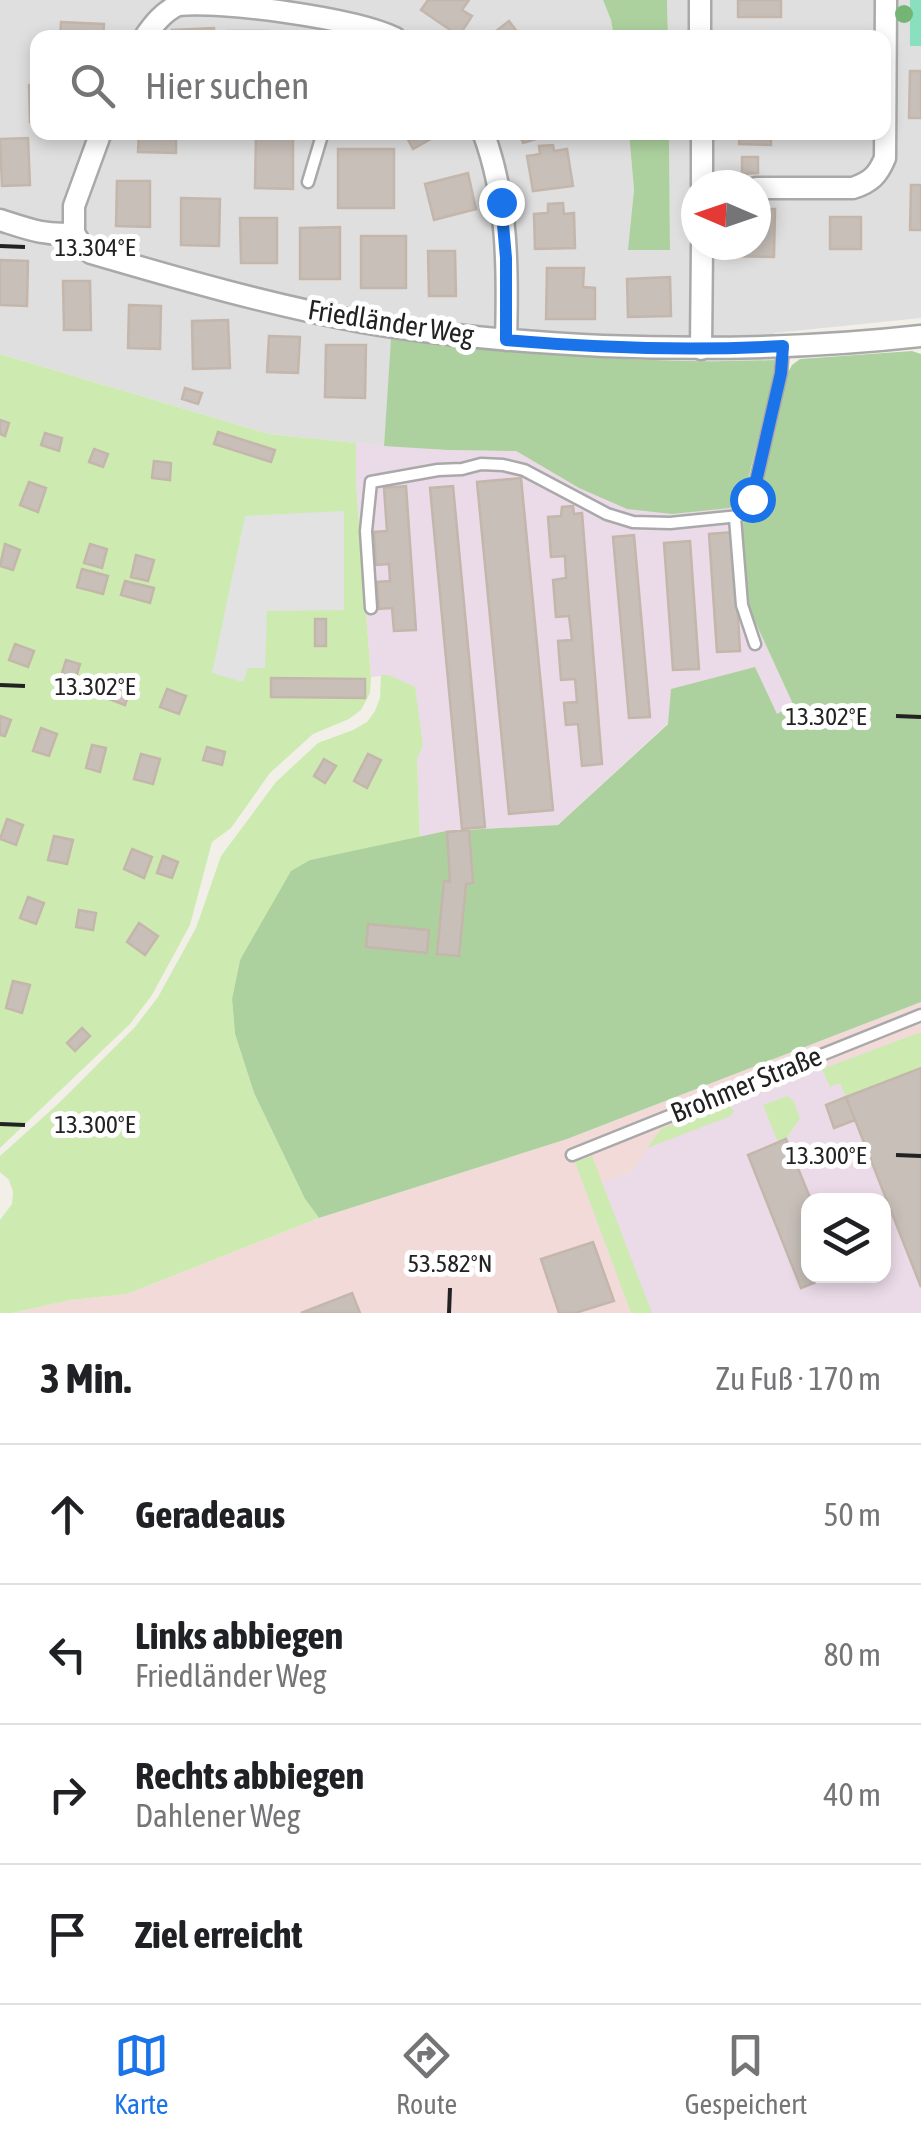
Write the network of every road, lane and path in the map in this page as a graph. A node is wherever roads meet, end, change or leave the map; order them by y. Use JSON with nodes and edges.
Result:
{"nodes":[{"id":1,"x":700,"y":0,"type":"edge"},
{"id":2,"x":886,"y":0,"type":"edge"},
{"id":3,"x":150,"y":30,"type":"edge"},
{"id":4,"x":353,"y":30,"type":"edge"},
{"id":5,"x":700,"y":30,"type":"edge"},
{"id":6,"x":886,"y":30,"type":"edge"},
{"id":7,"x":98,"y":140,"type":"edge"},
{"id":8,"x":321,"y":140,"type":"edge"},
{"id":9,"x":486,"y":140,"type":"edge"},
{"id":10,"x":702,"y":140,"type":"edge"},
{"id":11,"x":885,"y":140,"type":"edge"},
{"id":12,"x":702,"y":170,"type":"edge"},
{"id":13,"x":308,"y":182,"type":"dead end"},
{"id":14,"x":771,"y":188,"type":"edge"},
{"id":15,"x":0,"y":220,"type":"edge"},
{"id":16,"x":74,"y":233,"type":"junction"},
{"id":17,"x":702,"y":260,"type":"edge"},
{"id":18,"x":921,"y":336,"type":"edge"},
{"id":19,"x":506,"y":340,"type":"junction"},
{"id":20,"x":783,"y":346,"type":"junction"},
{"id":21,"x":701,"y":349,"type":"junction"},
{"id":22,"x":735,"y":518,"type":"junction"},
{"id":23,"x":371,"y":608,"type":"dead end"},
{"id":24,"x":755,"y":644,"type":"dead end"},
{"id":25,"x":921,"y":1015,"type":"edge"},
{"id":26,"x":572,"y":1154,"type":"dead end"}],
"edges":[{"from":1,"to":5,"type":"street"},
{"from":2,"to":6,"type":"street"},
{"from":3,"to":4,"type":"street"},
{"from":7,"to":16,"type":"street"},
{"from":8,"to":13,"type":"lane"},
{"from":9,"to":19,"type":"street"},
{"from":10,"to":12,"type":"street"},
{"from":11,"to":14,"type":"street"},
{"from":15,"to":16,"type":"street","name":"Friedländer Weg"},
{"from":16,"to":19,"type":"street","name":"Friedländer Weg"},
{"from":17,"to":21,"type":"street"},
{"from":18,"to":20,"type":"street","name":"Friedländer Weg"},
{"from":19,"to":21,"type":"street","name":"Friedländer Weg"},
{"from":20,"to":21,"type":"street","name":"Friedländer Weg"},
{"from":20,"to":22,"type":"lane"},
{"from":22,"to":23,"type":"lane"},
{"from":22,"to":24,"type":"lane"},
{"from":25,"to":26,"type":"lane","name":"Brohmer Straße"}]}
